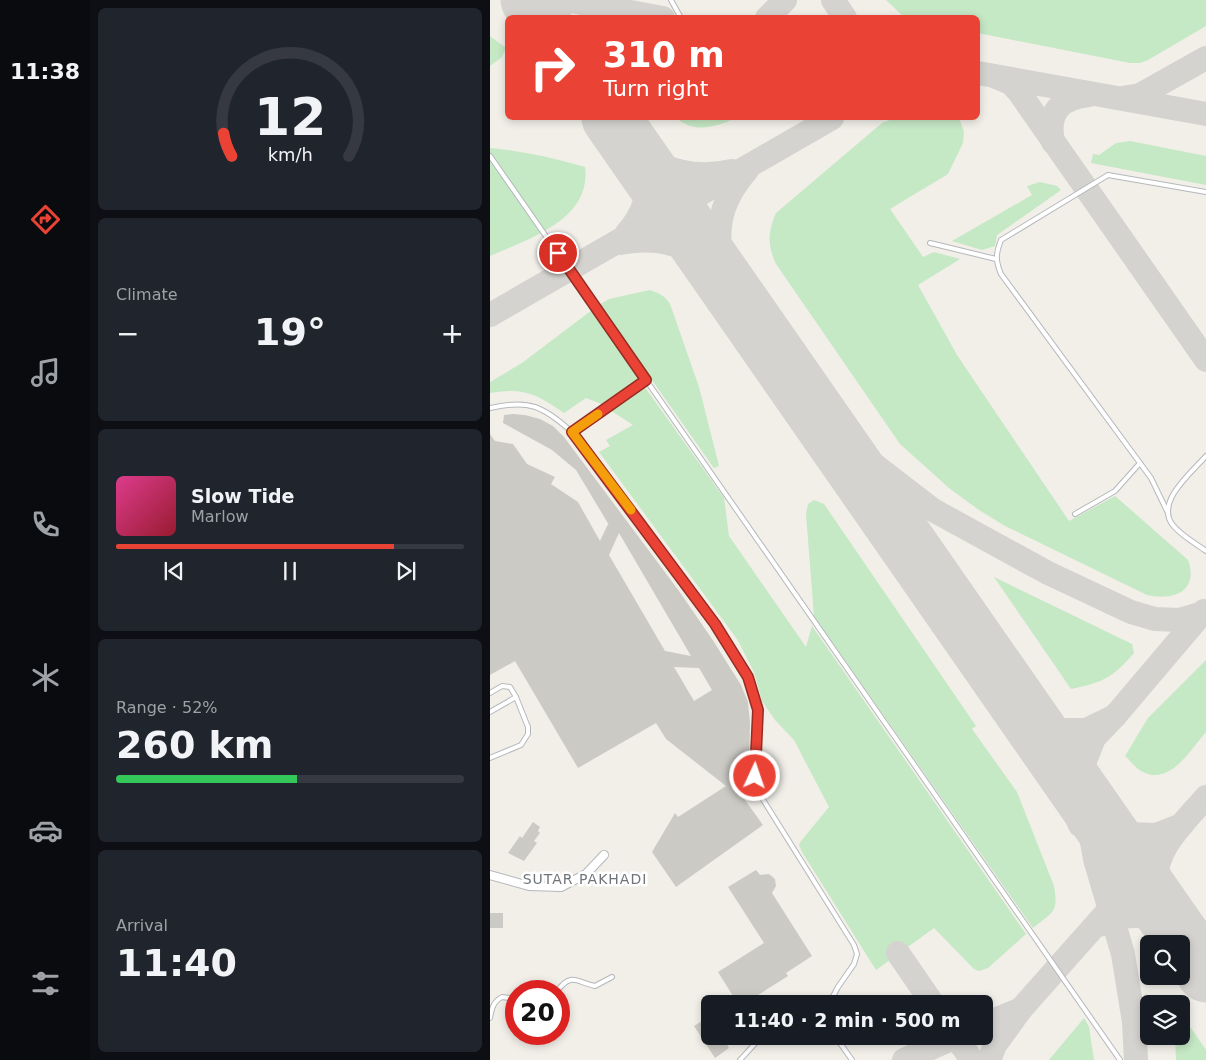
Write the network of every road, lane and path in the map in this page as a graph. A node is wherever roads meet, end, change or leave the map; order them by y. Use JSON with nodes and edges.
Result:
{"nodes":[{"id":1,"x":671,"y":0,"type":"edge"},
{"id":2,"x":679,"y":15,"type":"edge"},
{"id":3,"x":490,"y":156,"type":"edge"},
{"id":4,"x":1206,"y":192,"type":"edge"},
{"id":5,"x":930,"y":243,"type":"dead end"},
{"id":6,"x":996,"y":259,"type":"junction"},
{"id":7,"x":646,"y":380,"type":"junction"},
{"id":8,"x":490,"y":408,"type":"edge"},
{"id":9,"x":572,"y":432,"type":"junction"},
{"id":10,"x":1206,"y":456,"type":"edge"},
{"id":11,"x":1140,"y":463,"type":"junction"},
{"id":12,"x":1168,"y":513,"type":"junction"},
{"id":13,"x":1075,"y":514,"type":"dead end"},
{"id":14,"x":1206,"y":551,"type":"edge"},
{"id":15,"x":490,"y":693,"type":"edge"},
{"id":16,"x":516,"y":697,"type":"junction"},
{"id":17,"x":490,"y":712,"type":"edge"},
{"id":18,"x":490,"y":758,"type":"edge"},
{"id":19,"x":604,"y":854,"type":"dead end"},
{"id":20,"x":490,"y":875,"type":"edge"},
{"id":21,"x":612,"y":977,"type":"dead end"},
{"id":22,"x":568,"y":980,"type":"edge"},
{"id":23,"x":834,"y":995,"type":"edge"},
{"id":24,"x":505,"y":997,"type":"edge"},
{"id":25,"x":490,"y":1018,"type":"edge"},
{"id":26,"x":754,"y":1045,"type":"edge"},
{"id":27,"x":841,"y":1045,"type":"edge"},
{"id":28,"x":740,"y":1060,"type":"edge"},
{"id":29,"x":852,"y":1060,"type":"edge"},
{"id":30,"x":1120,"y":1060,"type":"edge"}],
"edges":[{"from":1,"to":2,"type":"lane"},
{"from":3,"to":7,"type":"lane"},
{"from":4,"to":6,"type":"lane"},
{"from":5,"to":6,"type":"lane"},
{"from":6,"to":11,"type":"lane"},
{"from":7,"to":9,"type":"lane"},
{"from":7,"to":30,"type":"lane"},
{"from":8,"to":9,"type":"lane"},
{"from":9,"to":23,"type":"lane"},
{"from":10,"to":12,"type":"lane"},
{"from":11,"to":12,"type":"lane"},
{"from":11,"to":13,"type":"lane"},
{"from":12,"to":14,"type":"lane"},
{"from":15,"to":16,"type":"lane"},
{"from":16,"to":17,"type":"lane"},
{"from":16,"to":18,"type":"lane"},
{"from":19,"to":20,"type":"street"},
{"from":21,"to":22,"type":"lane"},
{"from":24,"to":25,"type":"lane"},
{"from":26,"to":28,"type":"lane"},
{"from":27,"to":29,"type":"lane"}]}
